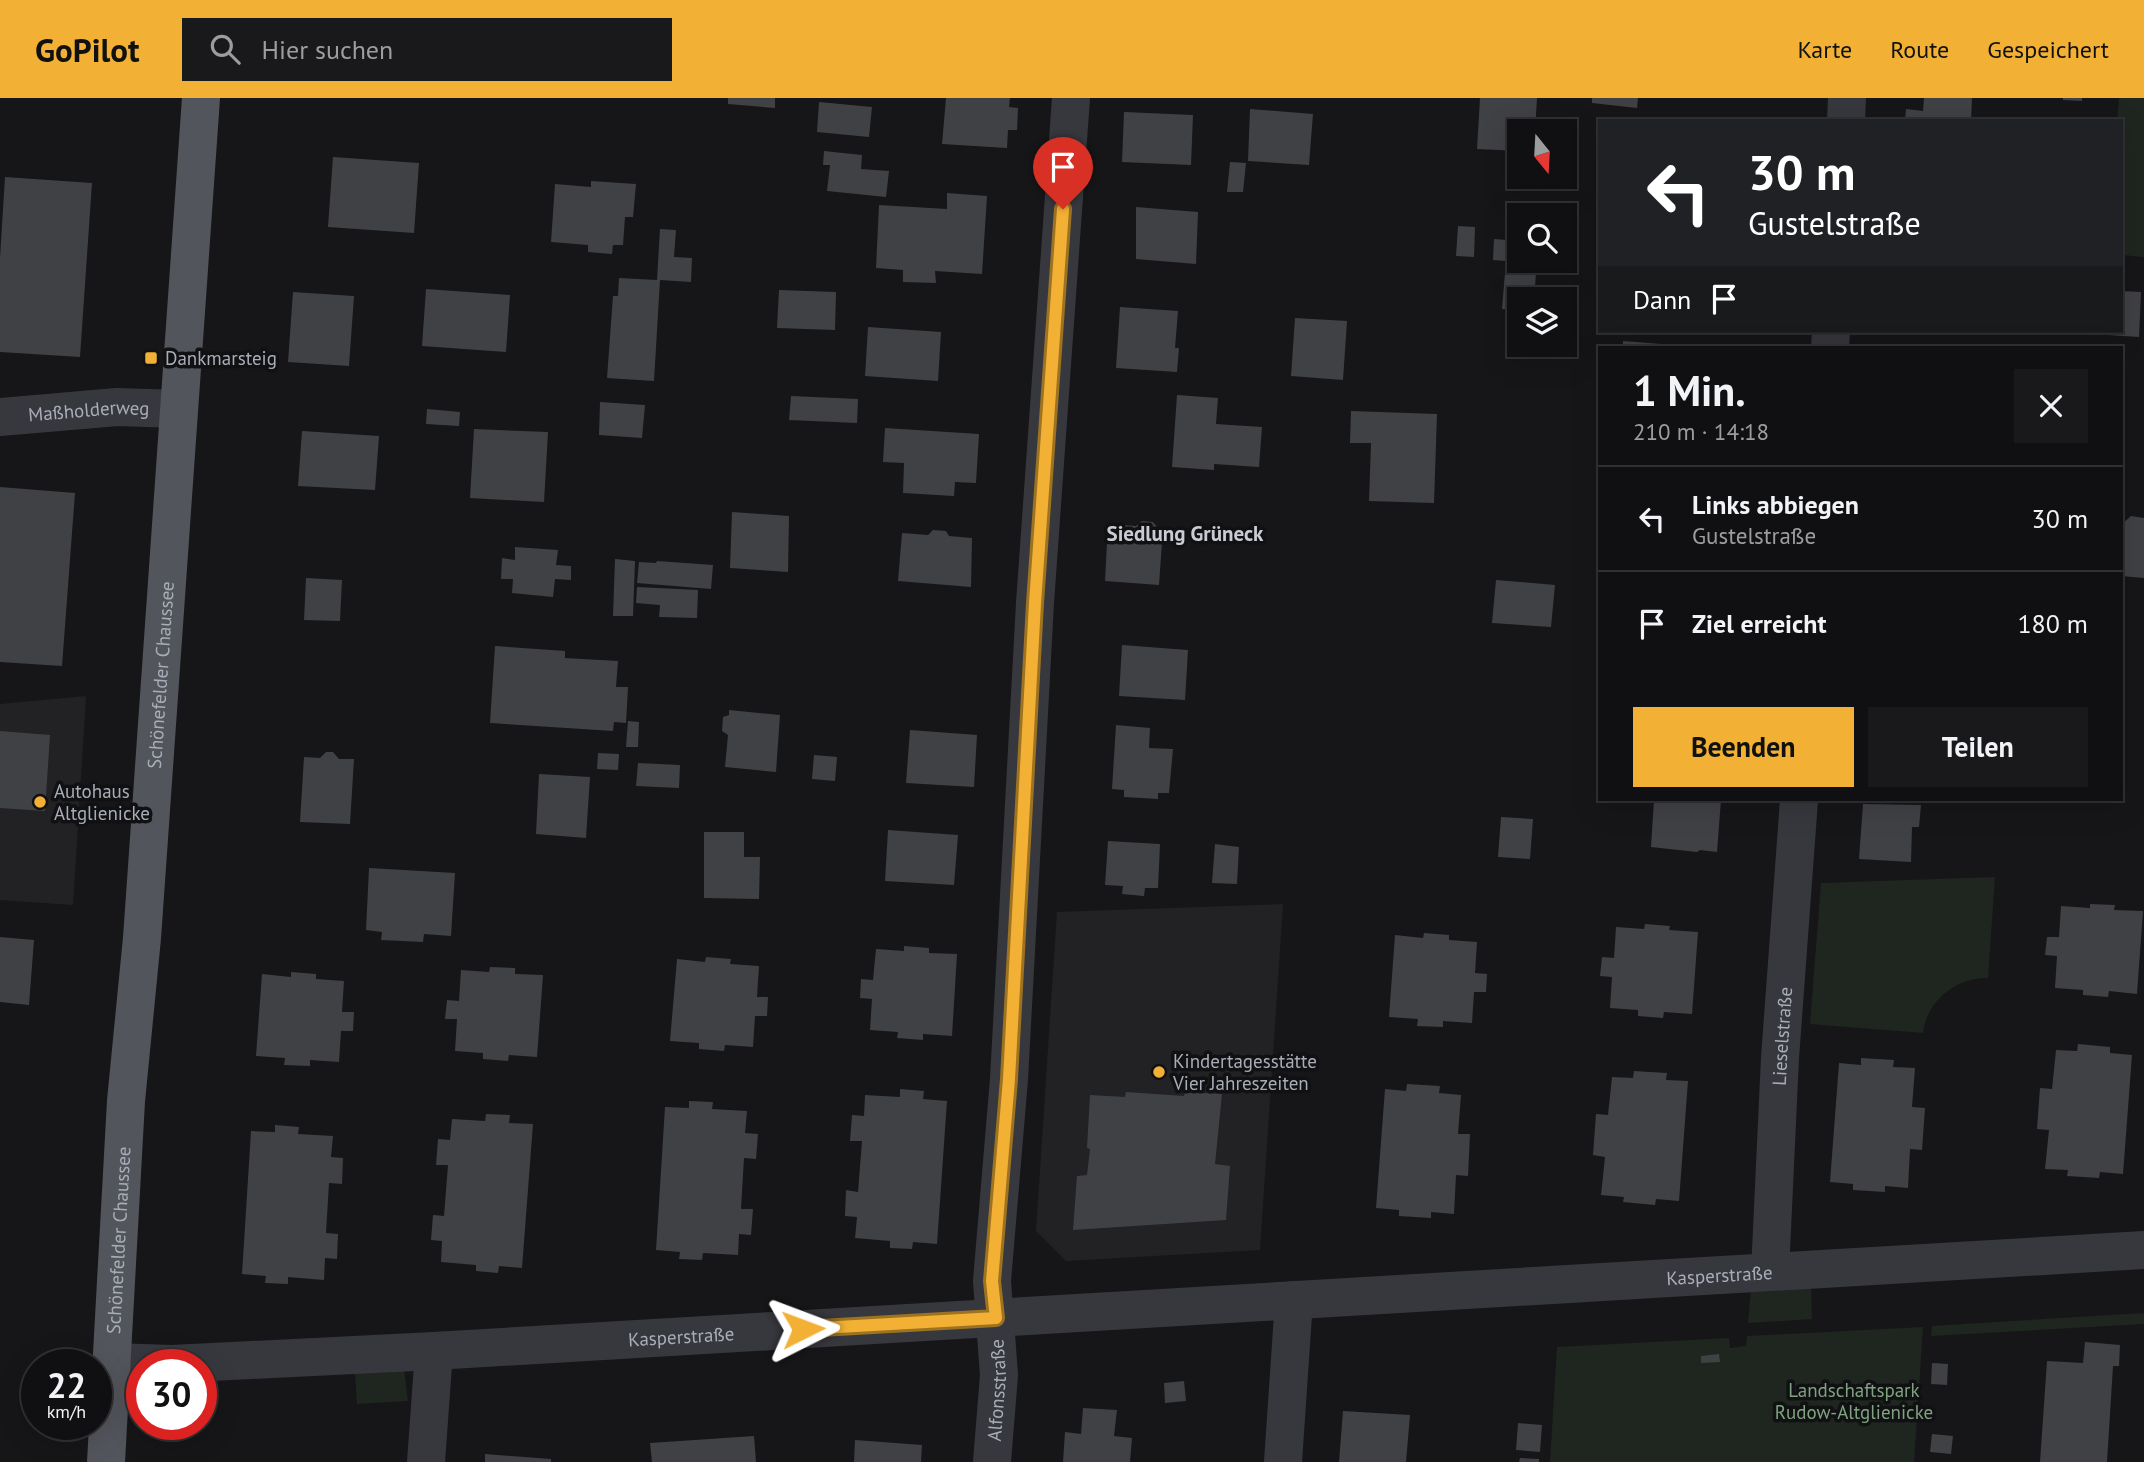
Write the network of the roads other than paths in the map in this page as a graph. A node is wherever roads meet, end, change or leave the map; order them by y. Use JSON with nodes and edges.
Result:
{"nodes":[{"id":1,"x":201,"y":98,"type":"edge"},
{"id":2,"x":1070,"y":98,"type":"edge"},
{"id":3,"x":1847,"y":98,"type":"edge"},
{"id":4,"x":1846,"y":119,"type":"edge"},
{"id":5,"x":178,"y":410,"type":"junction"},
{"id":6,"x":0,"y":417,"type":"edge"},
{"id":7,"x":1799,"y":801,"type":"edge"},
{"id":8,"x":2144,"y":1250,"type":"edge"},
{"id":9,"x":1770,"y":1272,"type":"junction"},
{"id":10,"x":1294,"y":1300,"type":"junction"},
{"id":11,"x":996,"y":1318,"type":"junction"},
{"id":12,"x":434,"y":1351,"type":"junction"},
{"id":13,"x":112,"y":1362,"type":"joint"},
{"id":14,"x":107,"y":1440,"type":"edge"},
{"id":15,"x":106,"y":1462,"type":"edge"},
{"id":16,"x":426,"y":1462,"type":"edge"},
{"id":17,"x":992,"y":1462,"type":"edge"},
{"id":18,"x":1283,"y":1462,"type":"edge"}],
"edges":[{"from":1,"to":5,"type":"main road","name":"Schönefelder Chaussee"},
{"from":2,"to":11,"type":"street","name":"Alfonsstraße"},
{"from":3,"to":4,"type":"street"},
{"from":5,"to":6,"type":"street","name":"Maßholderweg"},
{"from":5,"to":13,"type":"main road","name":"Schönefelder Chaussee"},
{"from":7,"to":9,"type":"street","name":"Lieselstraße"},
{"from":8,"to":9,"type":"street","name":"Kasperstraße"},
{"from":9,"to":10,"type":"street","name":"Kasperstraße"},
{"from":10,"to":11,"type":"street","name":"Kasperstraße"},
{"from":10,"to":18,"type":"street"},
{"from":11,"to":12,"type":"street","name":"Kasperstraße"},
{"from":11,"to":17,"type":"street","name":"Alfonsstraße"},
{"from":12,"to":13,"type":"street","name":"Kasperstraße"},
{"from":12,"to":16,"type":"street"},
{"from":14,"to":15,"type":"main road","name":"Schönefelder Chaussee"}]}
